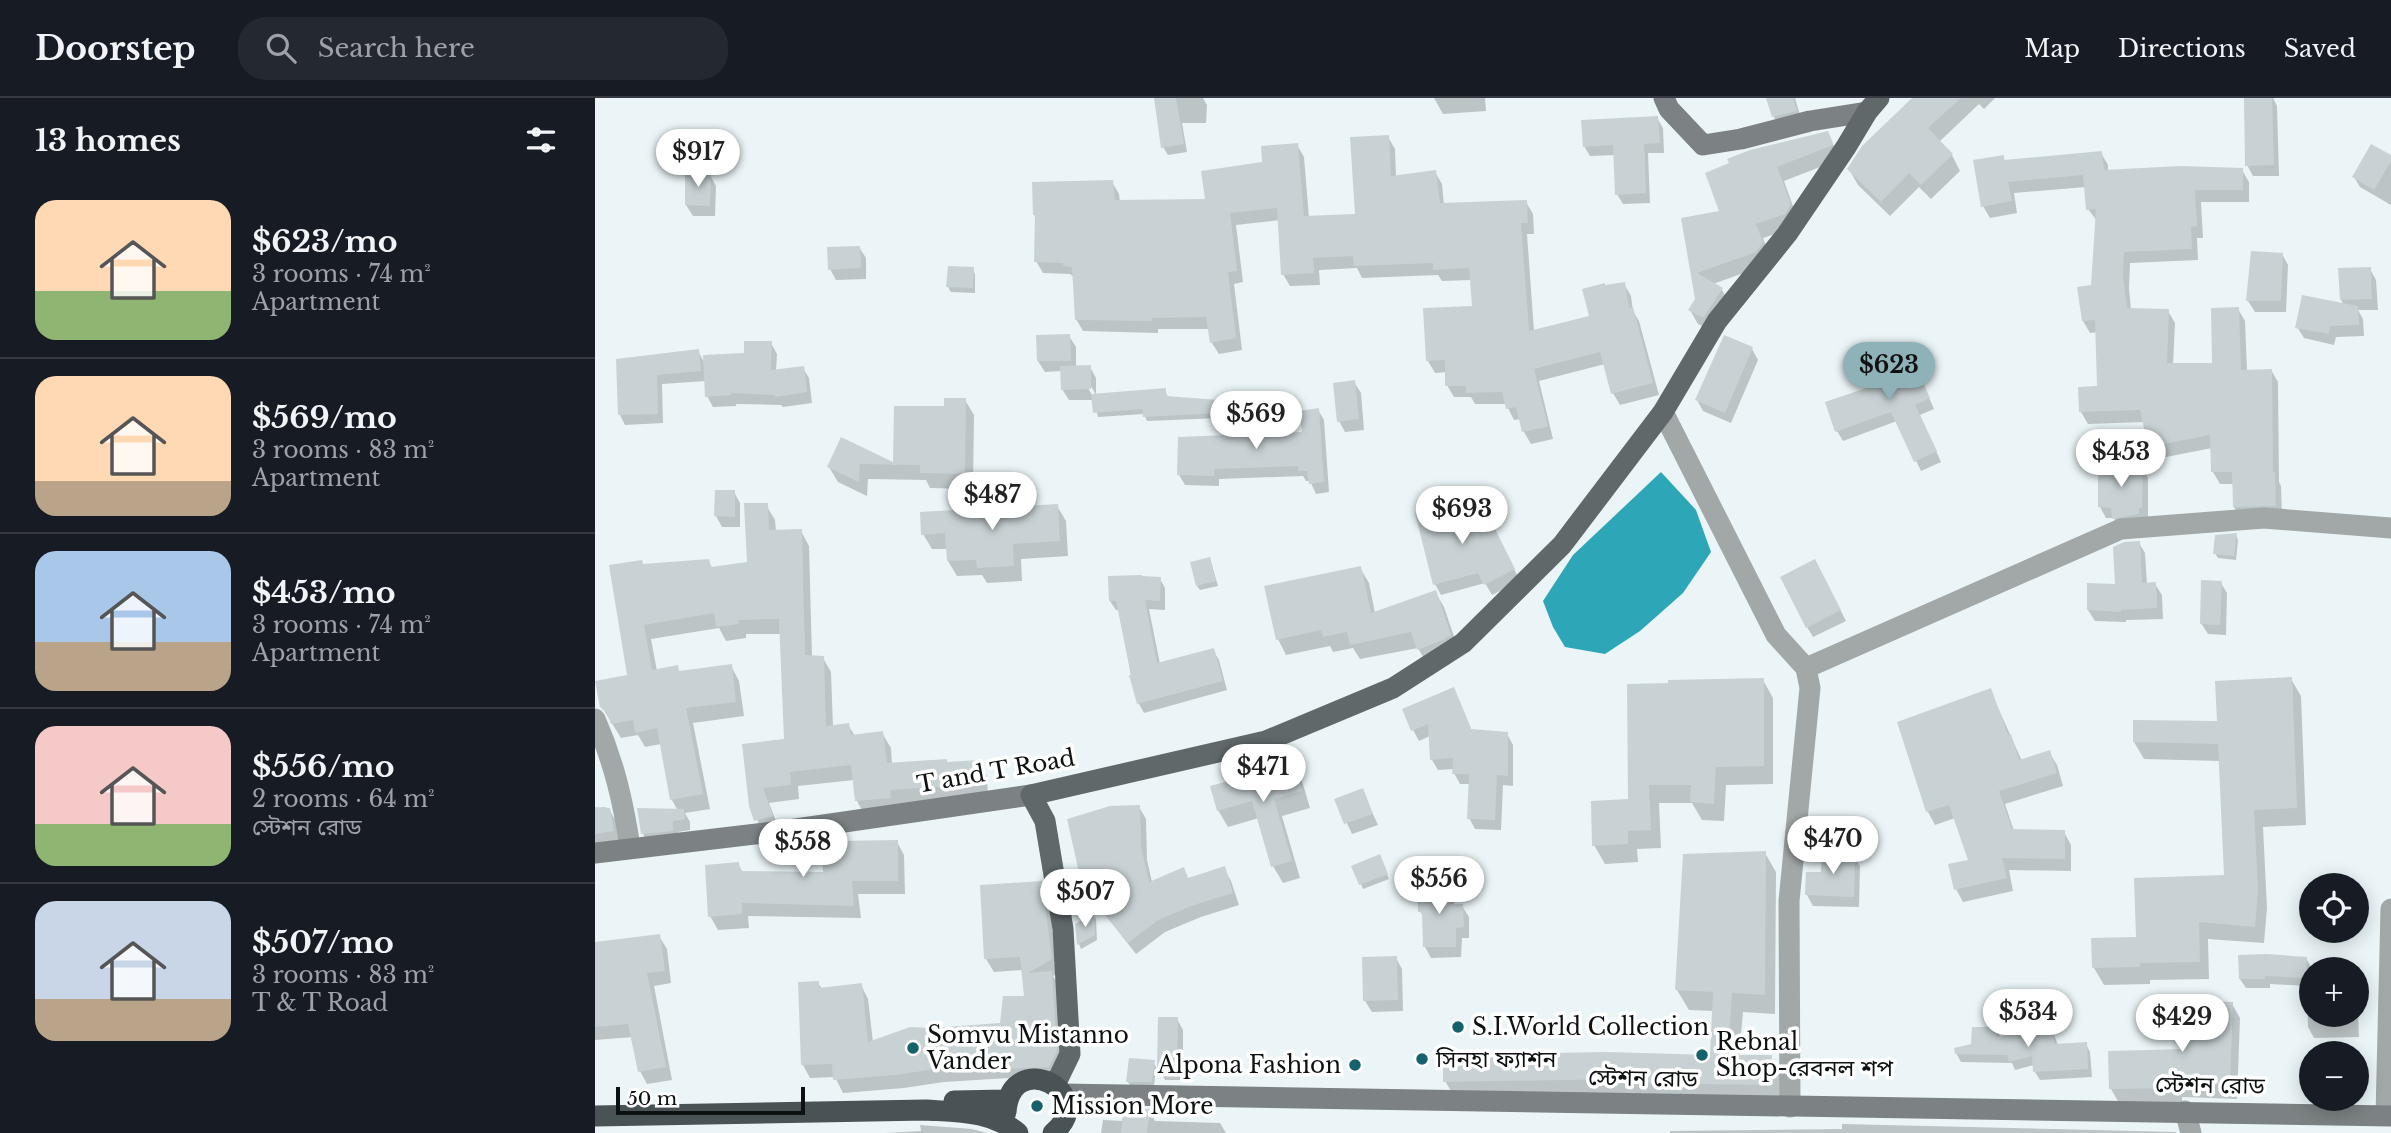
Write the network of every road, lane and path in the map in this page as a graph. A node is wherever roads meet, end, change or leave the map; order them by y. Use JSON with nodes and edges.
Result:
{"nodes":[{"id":1,"x":1664,"y":98,"type":"edge"},
{"id":2,"x":1873,"y":105,"type":"edge"},
{"id":3,"x":1663,"y":412,"type":"junction"},
{"id":4,"x":2391,"y":528,"type":"edge"},
{"id":5,"x":1806,"y":668,"type":"junction"},
{"id":6,"x":595,"y":719,"type":"edge"},
{"id":7,"x":1031,"y":795,"type":"junction"},
{"id":8,"x":630,"y":847,"type":"junction"},
{"id":9,"x":595,"y":853,"type":"edge"},
{"id":10,"x":2391,"y":909,"type":"edge"},
{"id":11,"x":1059,"y":1089,"type":"junction"},
{"id":12,"x":1007,"y":1100,"type":"junction"},
{"id":13,"x":595,"y":1107,"type":"edge"},
{"id":14,"x":1790,"y":1107,"type":"junction"},
{"id":15,"x":2185,"y":1111,"type":"junction"},
{"id":16,"x":595,"y":1116,"type":"edge"},
{"id":17,"x":2388,"y":1116,"type":"edge"},
{"id":18,"x":1057,"y":1131,"type":"edge"},
{"id":19,"x":1018,"y":1133,"type":"edge"},
{"id":20,"x":2191,"y":1133,"type":"edge"}],
"edges":[{"from":1,"to":2,"type":"main road"},
{"from":2,"to":3,"type":"main road","name":"T and T Road"},
{"from":3,"to":5,"type":"street"},
{"from":3,"to":7,"type":"main road","name":"T and T Road"},
{"from":4,"to":5,"type":"street"},
{"from":5,"to":14,"type":"street"},
{"from":6,"to":8,"type":"street"},
{"from":7,"to":8,"type":"main road","name":"T and T Road"},
{"from":7,"to":11,"type":"main road"},
{"from":8,"to":9,"type":"main road","name":"T and T Road"},
{"from":10,"to":17,"type":"street"},
{"from":11,"to":12,"type":"highway"},
{"from":11,"to":14,"type":"main road","name":"স্টেশন রোড"},
{"from":11,"to":18,"type":"highway"},
{"from":12,"to":13,"type":"highway"},
{"from":12,"to":19,"type":"highway"},
{"from":14,"to":15,"type":"main road","name":"স্টেশন রোড"},
{"from":15,"to":17,"type":"main road","name":"স্টেশন রোড"},
{"from":15,"to":20,"type":"street"},
{"from":16,"to":19,"type":"highway"}]}
